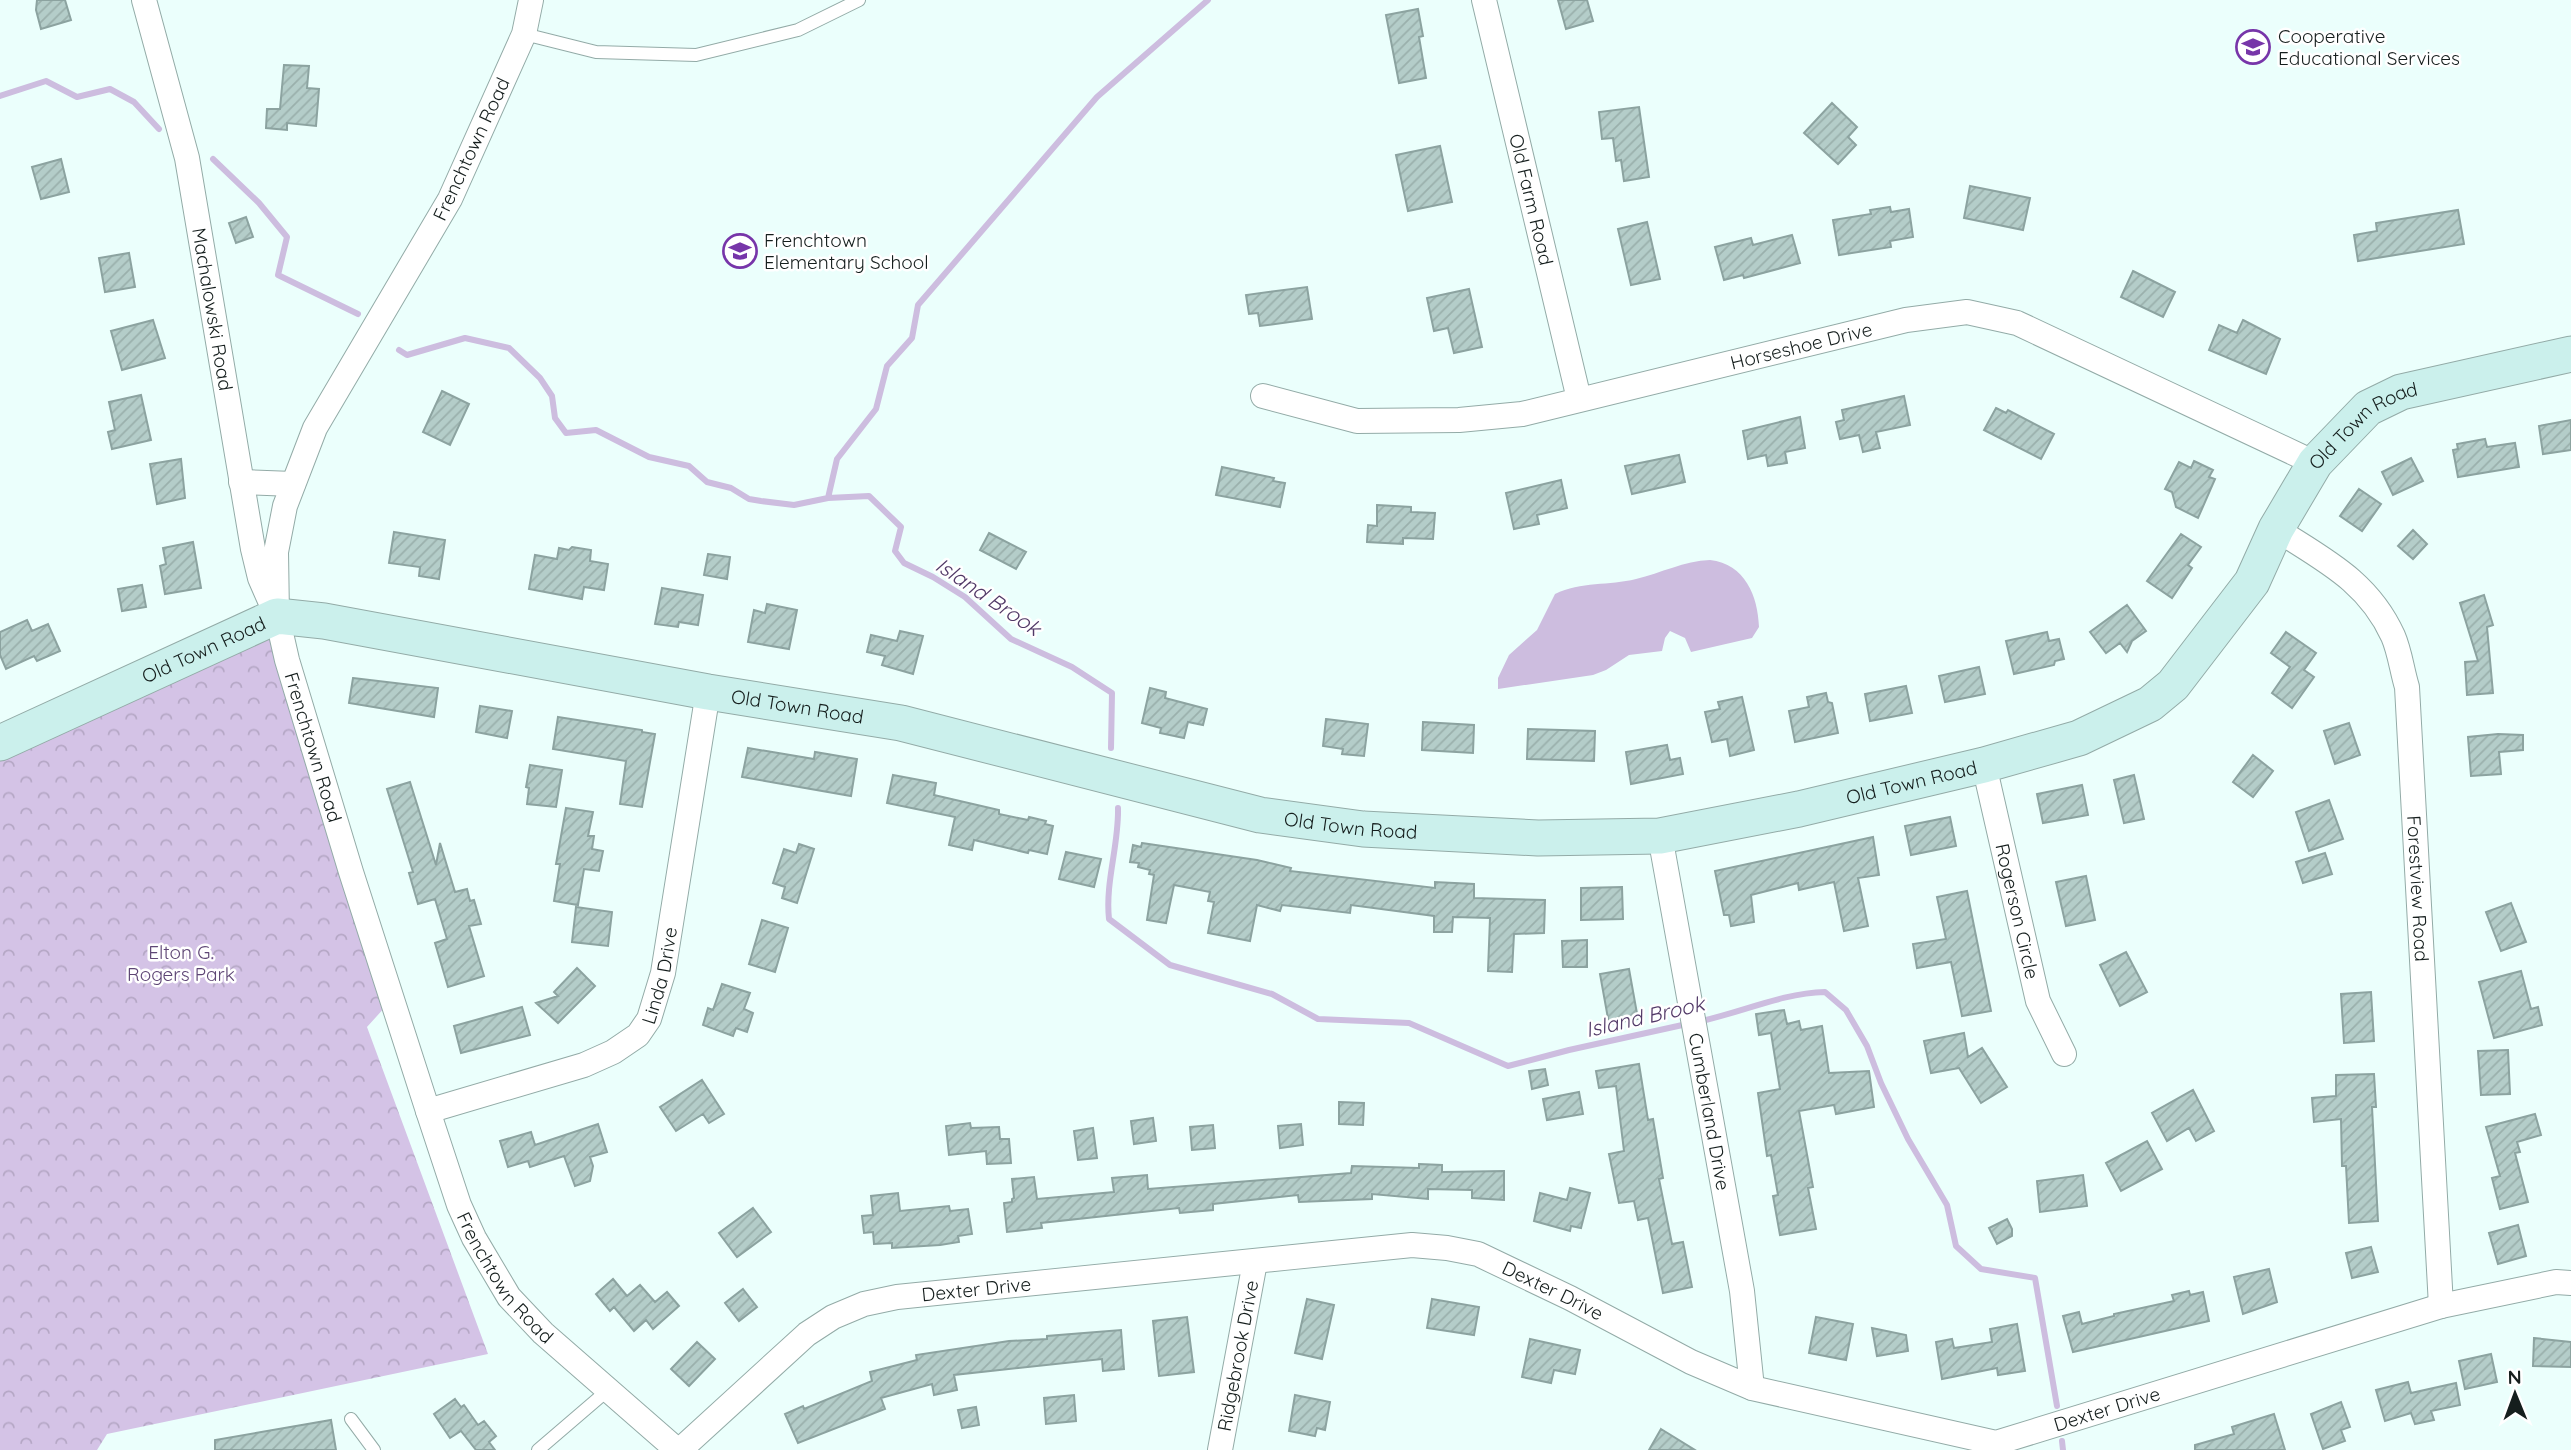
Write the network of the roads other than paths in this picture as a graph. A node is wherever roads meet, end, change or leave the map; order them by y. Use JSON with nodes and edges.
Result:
{"nodes":[{"id":1,"x":144,"y":0,"type":"edge"},
{"id":2,"x":531,"y":0,"type":"edge"},
{"id":3,"x":828,"y":0,"type":"edge"},
{"id":4,"x":859,"y":0,"type":"edge"},
{"id":5,"x":1485,"y":0,"type":"edge"},
{"id":6,"x":831,"y":14,"type":"junction"},
{"id":7,"x":524,"y":34,"type":"junction"},
{"id":8,"x":2571,"y":354,"type":"edge"},
{"id":9,"x":1263,"y":396,"type":"dead end"},
{"id":10,"x":1579,"y":399,"type":"junction"},
{"id":11,"x":2315,"y":463,"type":"junction"},
{"id":12,"x":241,"y":482,"type":"junction"},
{"id":13,"x":293,"y":484,"type":"junction"},
{"id":14,"x":2276,"y":529,"type":"junction"},
{"id":15,"x":277,"y":616,"type":"junction"},
{"id":16,"x":708,"y":692,"type":"junction"},
{"id":17,"x":0,"y":743,"type":"edge"},
{"id":18,"x":1984,"y":765,"type":"junction"},
{"id":19,"x":1660,"y":836,"type":"junction"},
{"id":20,"x":2064,"y":1054,"type":"dead end"},
{"id":21,"x":428,"y":1111,"type":"junction"},
{"id":22,"x":1255,"y":1262,"type":"junction"},
{"id":23,"x":2571,"y":1283,"type":"edge"},
{"id":24,"x":2441,"y":1306,"type":"junction"},
{"id":25,"x":1752,"y":1388,"type":"junction"},
{"id":26,"x":608,"y":1390,"type":"junction"},
{"id":27,"x":351,"y":1419,"type":"dead end"},
{"id":28,"x":1996,"y":1446,"type":"edge"},
{"id":29,"x":374,"y":1450,"type":"edge"},
{"id":30,"x":538,"y":1450,"type":"edge"},
{"id":31,"x":679,"y":1450,"type":"edge"},
{"id":32,"x":1220,"y":1450,"type":"edge"}],
"edges":[{"from":1,"to":12,"type":"street","name":"Machalowski Road"},
{"from":2,"to":7,"type":"street","name":"Frenchtown Road"},
{"from":3,"to":6,"type":"lane"},
{"from":4,"to":6,"type":"lane"},
{"from":5,"to":10,"type":"street","name":"Old Farm Road"},
{"from":6,"to":7,"type":"lane"},
{"from":7,"to":13,"type":"street","name":"Frenchtown Road"},
{"from":8,"to":11,"type":"main road","name":"Old Town Road"},
{"from":9,"to":10,"type":"street","name":"Horseshoe Drive"},
{"from":10,"to":11,"type":"street","name":"Horseshoe Drive"},
{"from":11,"to":14,"type":"main road","name":"Old Town Road"},
{"from":12,"to":13,"type":"street"},
{"from":12,"to":15,"type":"street","name":"Machalowski Road"},
{"from":13,"to":15,"type":"street","name":"Frenchtown Road"},
{"from":14,"to":18,"type":"main road","name":"Old Town Road"},
{"from":14,"to":24,"type":"street","name":"Forestview Road"},
{"from":15,"to":16,"type":"main road","name":"Old Town Road"},
{"from":15,"to":17,"type":"main road","name":"Old Town Road"},
{"from":15,"to":21,"type":"street","name":"Frenchtown Road"},
{"from":16,"to":19,"type":"main road","name":"Old Town Road"},
{"from":16,"to":21,"type":"street","name":"Linda Drive"},
{"from":18,"to":19,"type":"main road","name":"Old Town Road"},
{"from":18,"to":20,"type":"street","name":"Rogerson Circle"},
{"from":19,"to":25,"type":"street","name":"Cumberland Drive"},
{"from":21,"to":26,"type":"street","name":"Frenchtown Road"},
{"from":22,"to":25,"type":"street","name":"Dexter Drive"},
{"from":22,"to":31,"type":"street","name":"Dexter Drive"},
{"from":22,"to":32,"type":"street","name":"Ridgebrook Drive"},
{"from":23,"to":24,"type":"street","name":"Dexter Drive"},
{"from":24,"to":28,"type":"street","name":"Dexter Drive"},
{"from":25,"to":28,"type":"street","name":"Dexter Drive"},
{"from":26,"to":30,"type":"lane"},
{"from":26,"to":31,"type":"street","name":"Frenchtown Road"},
{"from":27,"to":29,"type":"lane"}]}
